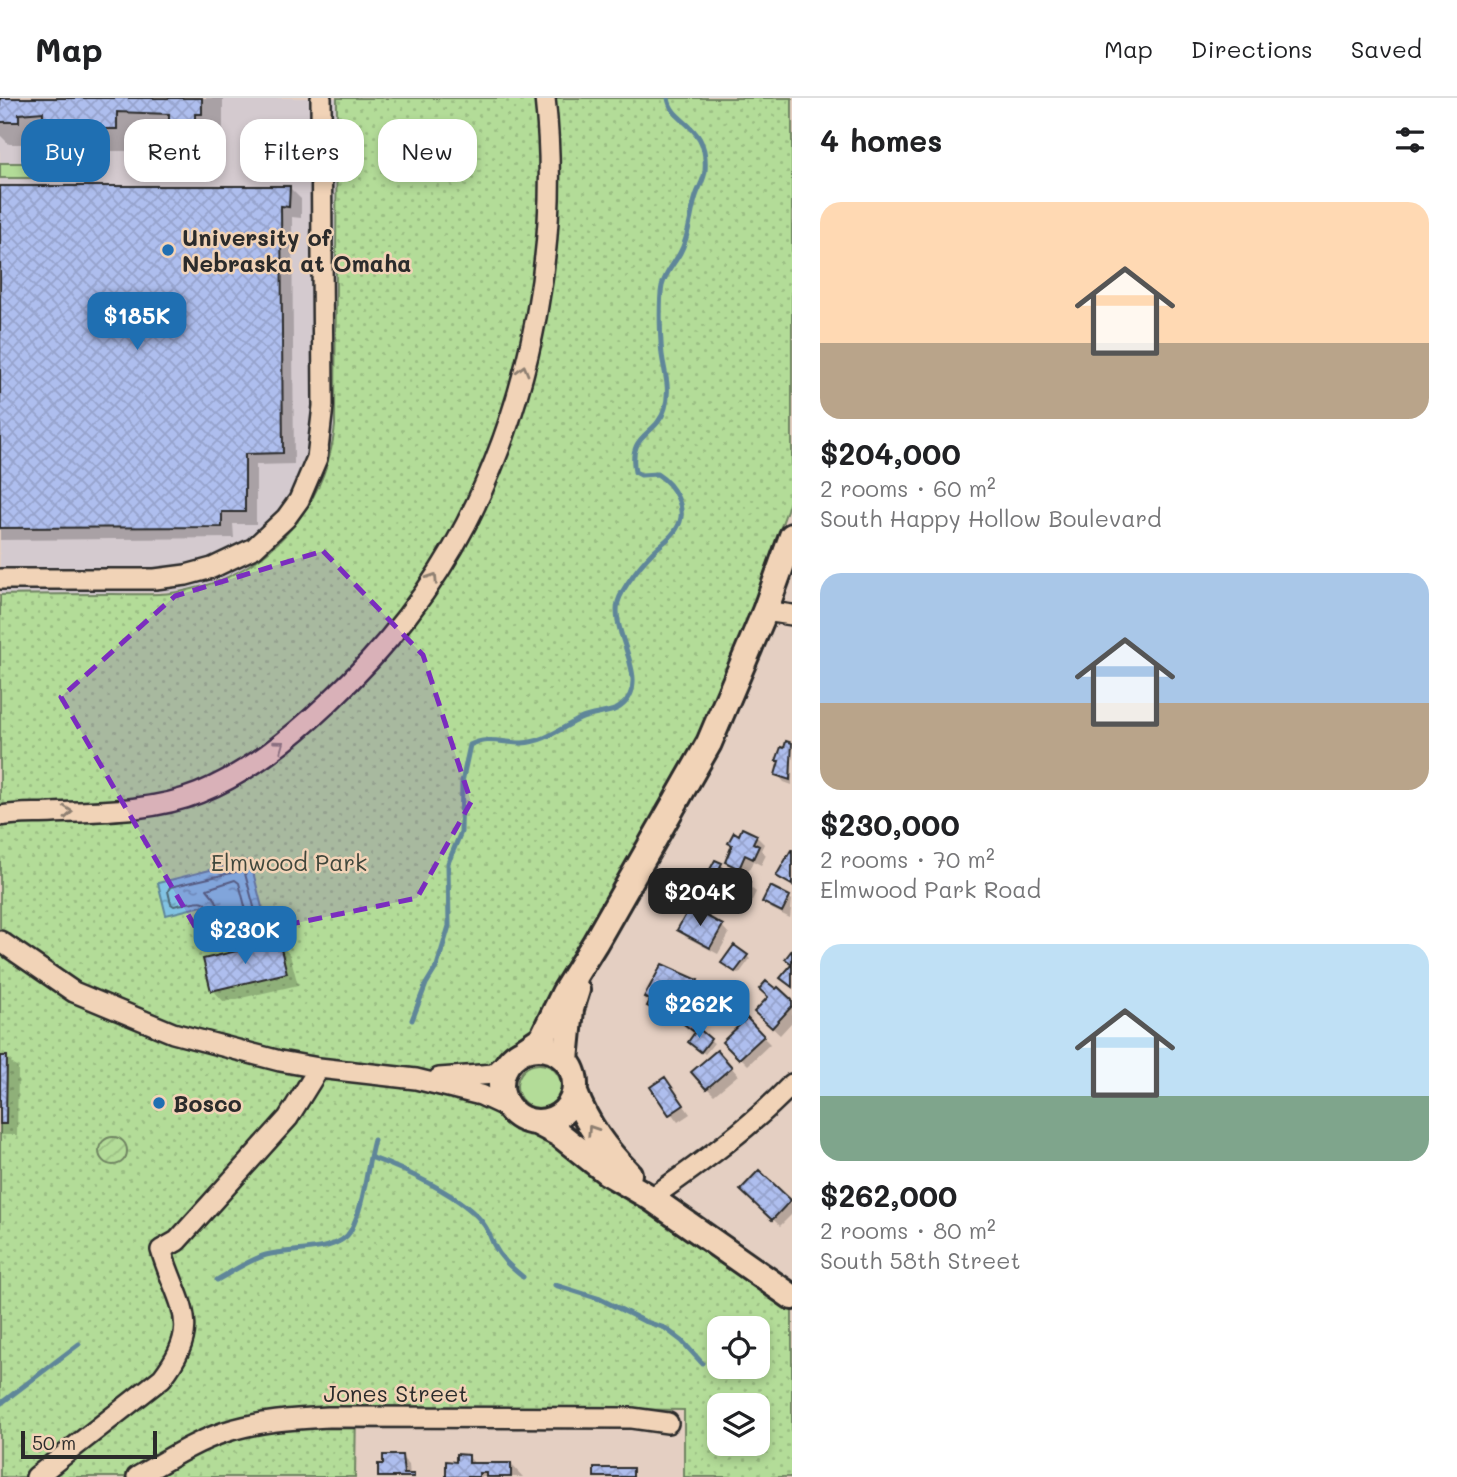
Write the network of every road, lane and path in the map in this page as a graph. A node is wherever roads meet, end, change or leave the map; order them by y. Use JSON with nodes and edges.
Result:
{"nodes":[{"id":1,"x":321,"y":98,"type":"edge"},
{"id":2,"x":545,"y":98,"type":"edge"},
{"id":3,"x":792,"y":536,"type":"edge"},
{"id":4,"x":0,"y":579,"type":"edge"},
{"id":5,"x":765,"y":611,"type":"junction"},
{"id":6,"x":792,"y":615,"type":"edge"},
{"id":7,"x":0,"y":816,"type":"edge"},
{"id":8,"x":0,"y":941,"type":"edge"},
{"id":9,"x":595,"y":943,"type":"junction"},
{"id":10,"x":517,"y":1055,"type":"junction"},
{"id":11,"x":566,"y":1060,"type":"junction"},
{"id":12,"x":319,"y":1068,"type":"junction"},
{"id":13,"x":416,"y":1079,"type":"junction"},
{"id":14,"x":792,"y":1084,"type":"edge"},
{"id":15,"x":575,"y":1093,"type":"junction"},
{"id":16,"x":507,"y":1107,"type":"junction"},
{"id":17,"x":538,"y":1123,"type":"junction"},
{"id":18,"x":651,"y":1198,"type":"junction"},
{"id":19,"x":792,"y":1297,"type":"edge"},
{"id":20,"x":668,"y":1423,"type":"dead end"},
{"id":21,"x":36,"y":1477,"type":"edge"},
{"id":22,"x":137,"y":1477,"type":"edge"}],
"edges":[{"from":1,"to":4,"type":"street"},
{"from":7,"to":2,"type":"street","one_way":true},
{"from":3,"to":5,"type":"street"},
{"from":5,"to":6,"type":"street"},
{"from":5,"to":9,"type":"street"},
{"from":8,"to":12,"type":"street"},
{"from":9,"to":10,"type":"street"},
{"from":9,"to":11,"type":"street"},
{"from":10,"to":11,"type":"street"},
{"from":10,"to":13,"type":"street"},
{"from":10,"to":16,"type":"street"},
{"from":11,"to":15,"type":"street"},
{"from":12,"to":13,"type":"street"},
{"from":12,"to":21,"type":"street"},
{"from":13,"to":16,"type":"street"},
{"from":14,"to":18,"type":"street"},
{"from":15,"to":17,"type":"street"},
{"from":18,"to":15,"type":"street","one_way":true},
{"from":16,"to":17,"type":"street"},
{"from":17,"to":18,"type":"street"},
{"from":18,"to":19,"type":"street"},
{"from":20,"to":22,"type":"street","name":"Jones Street"}]}
